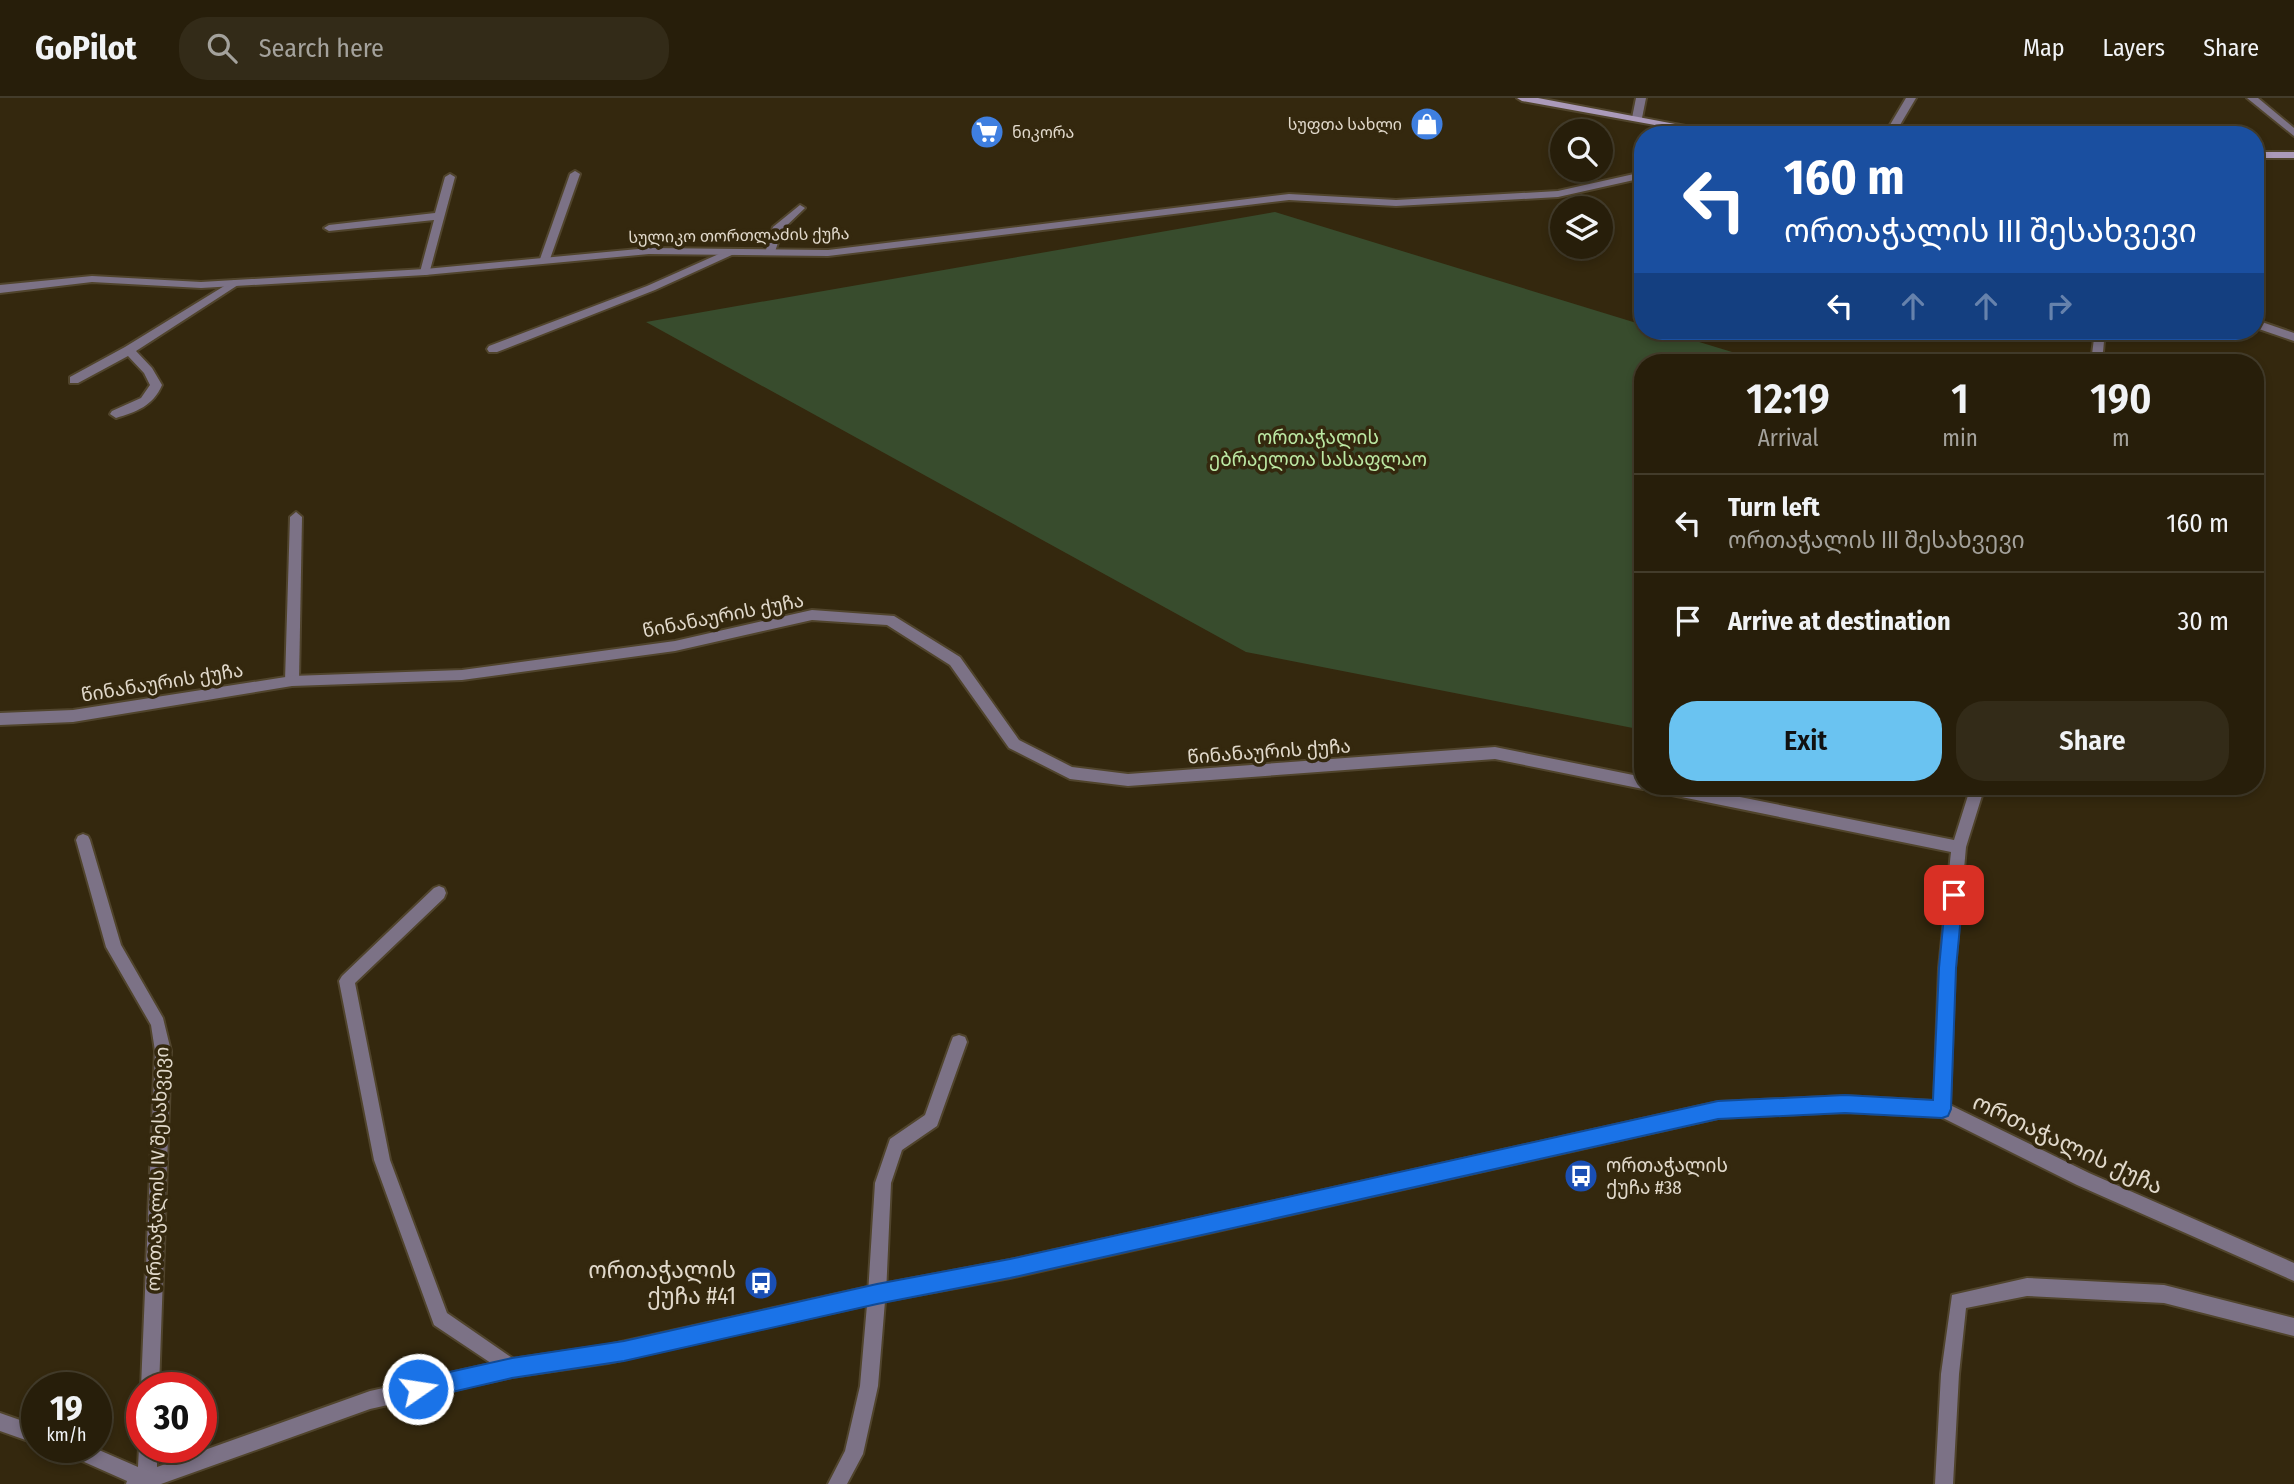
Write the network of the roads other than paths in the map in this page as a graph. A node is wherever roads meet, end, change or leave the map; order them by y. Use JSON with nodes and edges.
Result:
{"nodes":[{"id":1,"x":1522,"y":98,"type":"edge"},
{"id":2,"x":1641,"y":98,"type":"edge"},
{"id":3,"x":1911,"y":98,"type":"edge"},
{"id":4,"x":2252,"y":98,"type":"edge"},
{"id":5,"x":1637,"y":118,"type":"junction"},
{"id":6,"x":1672,"y":126,"type":"edge"},
{"id":7,"x":1894,"y":126,"type":"edge"},
{"id":8,"x":2294,"y":133,"type":"edge"},
{"id":9,"x":2264,"y":155,"type":"edge"},
{"id":10,"x":2294,"y":155,"type":"edge"},
{"id":11,"x":575,"y":174,"type":"dead end"},
{"id":12,"x":450,"y":177,"type":"dead end"},
{"id":13,"x":1634,"y":177,"type":"edge"},
{"id":14,"x":800,"y":208,"type":"dead end"},
{"id":15,"x":440,"y":216,"type":"junction"},
{"id":16,"x":329,"y":228,"type":"dead end"},
{"id":17,"x":730,"y":252,"type":"junction"},
{"id":18,"x":770,"y":253,"type":"junction"},
{"id":19,"x":545,"y":259,"type":"junction"},
{"id":20,"x":425,"y":272,"type":"junction"},
{"id":21,"x":234,"y":283,"type":"junction"},
{"id":22,"x":0,"y":289,"type":"edge"},
{"id":23,"x":2264,"y":327,"type":"edge"},
{"id":24,"x":2294,"y":337,"type":"edge"},
{"id":25,"x":493,"y":349,"type":"dead end"},
{"id":26,"x":129,"y":350,"type":"junction"},
{"id":27,"x":74,"y":380,"type":"dead end"},
{"id":28,"x":116,"y":414,"type":"dead end"},
{"id":29,"x":296,"y":517,"type":"dead end"},
{"id":30,"x":292,"y":681,"type":"junction"},
{"id":31,"x":0,"y":719,"type":"edge"},
{"id":32,"x":1634,"y":781,"type":"edge"},
{"id":33,"x":1702,"y":795,"type":"edge"},
{"id":34,"x":1975,"y":795,"type":"edge"},
{"id":35,"x":83,"y":841,"type":"dead end"},
{"id":36,"x":1959,"y":847,"type":"junction"},
{"id":37,"x":439,"y":893,"type":"dead end"},
{"id":38,"x":959,"y":1042,"type":"dead end"},
{"id":39,"x":1942,"y":1109,"type":"junction"},
{"id":40,"x":2294,"y":1272,"type":"edge"},
{"id":41,"x":877,"y":1294,"type":"junction"},
{"id":42,"x":2294,"y":1327,"type":"edge"},
{"id":43,"x":512,"y":1368,"type":"junction"},
{"id":44,"x":151,"y":1372,"type":"edge"},
{"id":45,"x":0,"y":1422,"type":"edge"},
{"id":46,"x":21,"y":1429,"type":"edge"},
{"id":47,"x":102,"y":1463,"type":"edge"},
{"id":48,"x":145,"y":1463,"type":"edge"},
{"id":49,"x":141,"y":1482,"type":"edge"},
{"id":50,"x":837,"y":1484,"type":"edge"},
{"id":51,"x":1944,"y":1484,"type":"edge"}],
"edges":[{"from":1,"to":5,"type":"main road"},
{"from":2,"to":5,"type":"street"},
{"from":3,"to":7,"type":"street"},
{"from":4,"to":8,"type":"street"},
{"from":5,"to":6,"type":"main road"},
{"from":9,"to":10,"type":"main road"},
{"from":11,"to":19,"type":"street"},
{"from":12,"to":15,"type":"street"},
{"from":13,"to":18,"type":"street","name":"სულიკო თორთლაძის ქუჩა"},
{"from":14,"to":18,"type":"street"},
{"from":15,"to":16,"type":"street"},
{"from":15,"to":20,"type":"street"},
{"from":17,"to":18,"type":"street","name":"სულიკო თორთლაძის ქუჩა"},
{"from":17,"to":19,"type":"street","name":"სულიკო თორთლაძის ქუჩა"},
{"from":17,"to":25,"type":"street"},
{"from":19,"to":20,"type":"street","name":"სულიკო თორთლაძის ქუჩა"},
{"from":20,"to":21,"type":"street","name":"სულიკო თორთლაძის ქუჩა"},
{"from":21,"to":22,"type":"street","name":"სულიკო თორთლაძის ქუჩა"},
{"from":21,"to":26,"type":"street"},
{"from":23,"to":24,"type":"street"},
{"from":26,"to":27,"type":"street"},
{"from":26,"to":28,"type":"street"},
{"from":29,"to":30,"type":"street"},
{"from":30,"to":31,"type":"street","name":"წინანაურის ქუჩა"},
{"from":30,"to":32,"type":"street","name":"წინანაურის ქუჩა"},
{"from":33,"to":36,"type":"street"},
{"from":34,"to":36,"type":"street"},
{"from":35,"to":44,"type":"street","name":"ორთაჭალის IV შესახვევი"},
{"from":36,"to":39,"type":"street"},
{"from":37,"to":43,"type":"street"},
{"from":38,"to":41,"type":"street"},
{"from":39,"to":40,"type":"street","name":"ორთაჭალის ქუჩა"},
{"from":39,"to":41,"type":"street","name":"ორთაჭალის ქუჩა"},
{"from":41,"to":43,"type":"street","name":"ორთაჭალის ქუჩა"},
{"from":41,"to":50,"type":"street"},
{"from":42,"to":51,"type":"street"},
{"from":43,"to":49,"type":"street","name":"ორთაჭალის ქუჩა"},
{"from":45,"to":46,"type":"street"},
{"from":47,"to":49,"type":"street"},
{"from":48,"to":49,"type":"street"}]}
